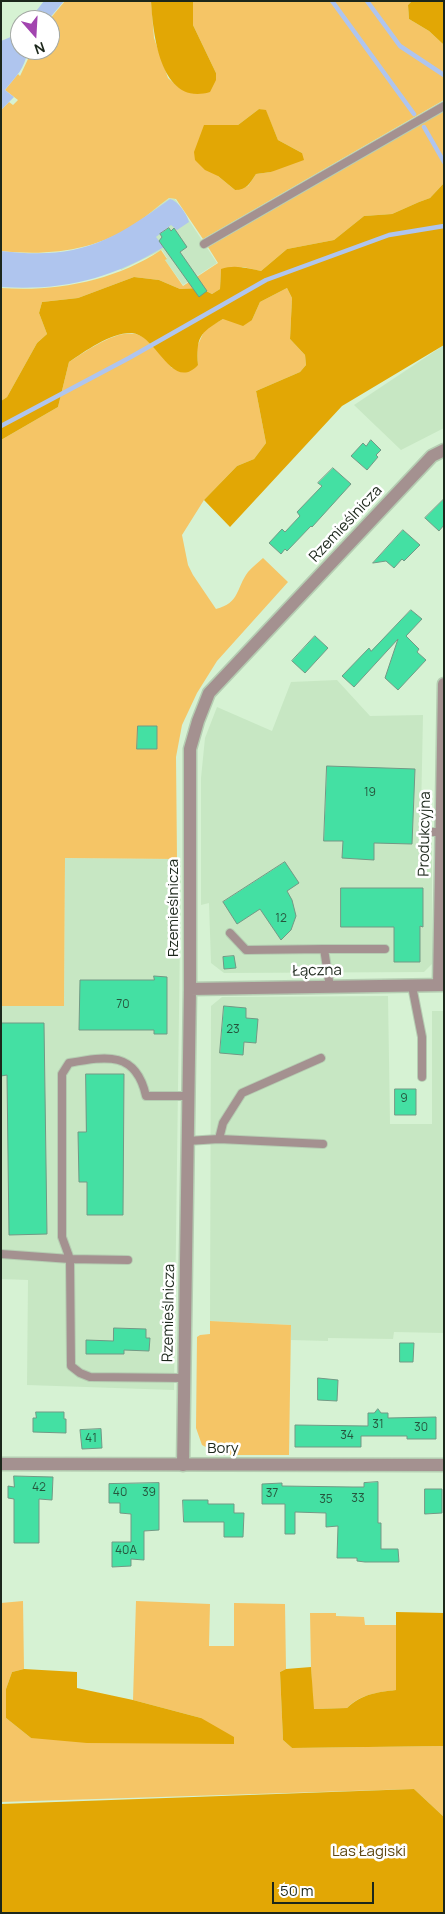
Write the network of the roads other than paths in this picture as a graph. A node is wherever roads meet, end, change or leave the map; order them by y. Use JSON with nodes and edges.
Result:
{"nodes":[{"id":1,"x":444,"y":106,"type":"edge"},
{"id":2,"x":204,"y":244,"type":"dead end"},
{"id":3,"x":444,"y":450,"type":"edge"},
{"id":4,"x":444,"y":684,"type":"edge"},
{"id":5,"x":230,"y":933,"type":"dead end"},
{"id":6,"x":324,"y":948,"type":"junction"},
{"id":7,"x":385,"y":949,"type":"dead end"},
{"id":8,"x":442,"y":985,"type":"edge"},
{"id":9,"x":412,"y":986,"type":"junction"},
{"id":10,"x":330,"y":987,"type":"junction"},
{"id":11,"x":190,"y":989,"type":"junction"},
{"id":12,"x":321,"y":1058,"type":"dead end"},
{"id":13,"x":422,"y":1077,"type":"dead end"},
{"id":14,"x":188,"y":1096,"type":"junction"},
{"id":15,"x":219,"y":1140,"type":"junction"},
{"id":16,"x":188,"y":1141,"type":"junction"},
{"id":17,"x":323,"y":1144,"type":"dead end"},
{"id":18,"x":1,"y":1254,"type":"edge"},
{"id":19,"x":70,"y":1259,"type":"junction"},
{"id":20,"x":128,"y":1260,"type":"dead end"},
{"id":21,"x":185,"y":1378,"type":"junction"},
{"id":22,"x":1,"y":1464,"type":"edge"},
{"id":23,"x":184,"y":1465,"type":"junction"},
{"id":24,"x":444,"y":1466,"type":"edge"}],
"edges":[{"from":1,"to":2,"type":"lane"},
{"from":3,"to":11,"type":"street","name":"Rzemieślnicza"},
{"from":4,"to":8,"type":"street","name":"Produkcyjna"},
{"from":5,"to":6,"type":"lane"},
{"from":6,"to":7,"type":"lane"},
{"from":6,"to":10,"type":"lane"},
{"from":8,"to":9,"type":"street","name":"Łączna"},
{"from":9,"to":10,"type":"street","name":"Łączna"},
{"from":9,"to":13,"type":"lane"},
{"from":10,"to":11,"type":"street","name":"Łączna"},
{"from":11,"to":14,"type":"street","name":"Rzemieślnicza"},
{"from":12,"to":15,"type":"lane"},
{"from":14,"to":16,"type":"street","name":"Rzemieślnicza"},
{"from":14,"to":19,"type":"lane"},
{"from":15,"to":16,"type":"lane"},
{"from":15,"to":17,"type":"lane"},
{"from":16,"to":21,"type":"street","name":"Rzemieślnicza"},
{"from":18,"to":19,"type":"lane"},
{"from":19,"to":20,"type":"lane"},
{"from":19,"to":21,"type":"lane"},
{"from":21,"to":23,"type":"street","name":"Rzemieślnicza"},
{"from":22,"to":23,"type":"street","name":"Bory"},
{"from":23,"to":24,"type":"street","name":"Bory"}]}
